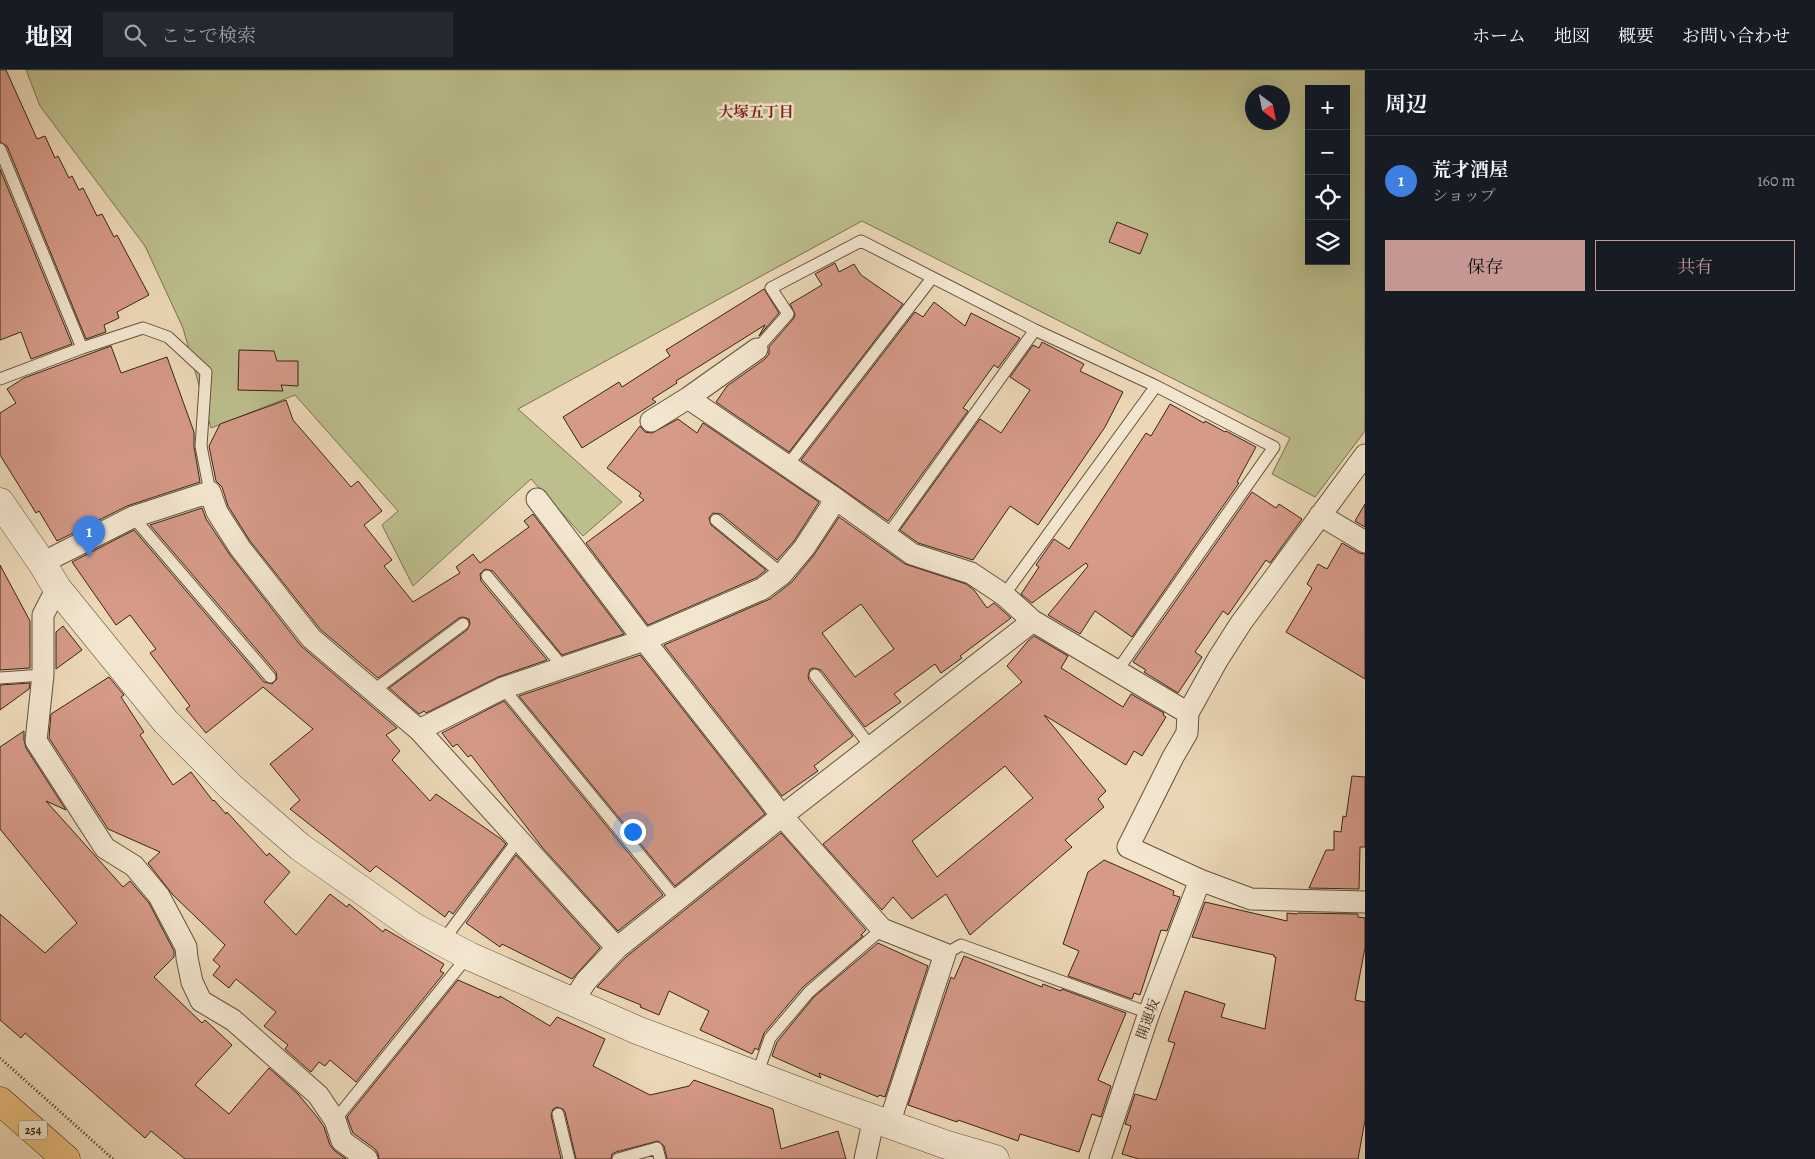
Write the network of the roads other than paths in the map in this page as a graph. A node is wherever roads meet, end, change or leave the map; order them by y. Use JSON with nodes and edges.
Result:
{"nodes":[{"id":1,"x":0,"y":149,"type":"edge"},
{"id":2,"x":932,"y":278,"type":"junction"},
{"id":3,"x":1035,"y":330,"type":"junction"},
{"id":4,"x":82,"y":348,"type":"junction"},
{"id":5,"x":757,"y":349,"type":"joint"},
{"id":6,"x":0,"y":379,"type":"edge"},
{"id":7,"x":1156,"y":386,"type":"junction"},
{"id":8,"x":688,"y":398,"type":"junction"},
{"id":9,"x":651,"y":421,"type":"dead end"},
{"id":10,"x":1365,"y":455,"type":"edge"},
{"id":11,"x":787,"y":466,"type":"junction"},
{"id":12,"x":210,"y":492,"type":"junction"},
{"id":13,"x":537,"y":499,"type":"dead end"},
{"id":14,"x":836,"y":499,"type":"junction"},
{"id":15,"x":0,"y":502,"type":"edge"},
{"id":16,"x":1320,"y":515,"type":"junction"},
{"id":17,"x":132,"y":517,"type":"junction"},
{"id":18,"x":716,"y":520,"type":"dead end"},
{"id":19,"x":887,"y":536,"type":"junction"},
{"id":20,"x":1365,"y":542,"type":"edge"},
{"id":21,"x":42,"y":563,"type":"junction"},
{"id":22,"x":782,"y":574,"type":"junction"},
{"id":23,"x":487,"y":576,"type":"dead end"},
{"id":24,"x":57,"y":588,"type":"junction"},
{"id":25,"x":1004,"y":595,"type":"junction"},
{"id":26,"x":1033,"y":621,"type":"junction"},
{"id":27,"x":463,"y":624,"type":"dead end"},
{"id":28,"x":644,"y":640,"type":"junction"},
{"id":29,"x":563,"y":667,"type":"junction"},
{"id":30,"x":1117,"y":671,"type":"junction"},
{"id":31,"x":43,"y":675,"type":"junction"},
{"id":32,"x":815,"y":675,"type":"dead end"},
{"id":33,"x":270,"y":677,"type":"dead end"},
{"id":34,"x":0,"y":678,"type":"edge"},
{"id":35,"x":503,"y":688,"type":"junction"},
{"id":36,"x":372,"y":692,"type":"junction"},
{"id":37,"x":1188,"y":712,"type":"junction"},
{"id":38,"x":419,"y":730,"type":"junction"},
{"id":39,"x":872,"y":747,"type":"junction"},
{"id":40,"x":782,"y":816,"type":"junction"},
{"id":41,"x":518,"y":840,"type":"junction"},
{"id":42,"x":1200,"y":880,"type":"junction"},
{"id":43,"x":677,"y":900,"type":"junction"},
{"id":44,"x":1365,"y":902,"type":"edge"},
{"id":45,"x":882,"y":930,"type":"junction"},
{"id":46,"x":442,"y":942,"type":"junction"},
{"id":47,"x":617,"y":948,"type":"junction"},
{"id":48,"x":945,"y":954,"type":"junction"},
{"id":49,"x":469,"y":956,"type":"junction"},
{"id":50,"x":574,"y":1001,"type":"junction"},
{"id":51,"x":1149,"y":1013,"type":"junction"},
{"id":52,"x":757,"y":1076,"type":"junction"},
{"id":53,"x":0,"y":1101,"type":"edge"},
{"id":54,"x":558,"y":1114,"type":"dead end"},
{"id":55,"x":335,"y":1120,"type":"junction"},
{"id":56,"x":882,"y":1121,"type":"junction"},
{"id":57,"x":946,"y":1152,"type":"edge"},
{"id":58,"x":364,"y":1158,"type":"edge"},
{"id":59,"x":66,"y":1159,"type":"edge"},
{"id":60,"x":568,"y":1159,"type":"edge"},
{"id":61,"x":618,"y":1159,"type":"edge"},
{"id":62,"x":660,"y":1159,"type":"edge"},
{"id":63,"x":865,"y":1159,"type":"edge"},
{"id":64,"x":995,"y":1159,"type":"edge"},
{"id":65,"x":1100,"y":1159,"type":"edge"}],
"edges":[{"from":1,"to":4,"type":"lane"},
{"from":2,"to":3,"type":"lane"},
{"from":2,"to":5,"type":"lane"},
{"from":2,"to":11,"type":"lane"},
{"from":3,"to":7,"type":"lane"},
{"from":3,"to":19,"type":"lane"},
{"from":4,"to":6,"type":"lane"},
{"from":4,"to":12,"type":"lane"},
{"from":5,"to":8,"type":"street"},
{"from":7,"to":25,"type":"lane"},
{"from":7,"to":30,"type":"lane"},
{"from":8,"to":9,"type":"street"},
{"from":8,"to":11,"type":"street"},
{"from":10,"to":16,"type":"street"},
{"from":11,"to":14,"type":"street"},
{"from":12,"to":17,"type":"street"},
{"from":12,"to":36,"type":"street"},
{"from":13,"to":28,"type":"street"},
{"from":14,"to":19,"type":"street"},
{"from":14,"to":22,"type":"street"},
{"from":15,"to":21,"type":"street"},
{"from":16,"to":20,"type":"street"},
{"from":16,"to":37,"type":"street"},
{"from":17,"to":21,"type":"street"},
{"from":17,"to":33,"type":"lane"},
{"from":18,"to":22,"type":"lane"},
{"from":19,"to":25,"type":"street"},
{"from":21,"to":24,"type":"street"},
{"from":22,"to":28,"type":"street"},
{"from":23,"to":29,"type":"lane"},
{"from":24,"to":31,"type":"street"},
{"from":24,"to":46,"type":"street"},
{"from":25,"to":26,"type":"street"},
{"from":26,"to":30,"type":"street"},
{"from":26,"to":39,"type":"street"},
{"from":27,"to":36,"type":"lane"},
{"from":28,"to":29,"type":"street"},
{"from":28,"to":40,"type":"street"},
{"from":29,"to":35,"type":"street"},
{"from":30,"to":37,"type":"street"},
{"from":31,"to":34,"type":"lane"},
{"from":31,"to":55,"type":"street"},
{"from":32,"to":39,"type":"lane"},
{"from":35,"to":38,"type":"street"},
{"from":35,"to":43,"type":"lane"},
{"from":36,"to":38,"type":"street"},
{"from":37,"to":42,"type":"street"},
{"from":38,"to":41,"type":"street"},
{"from":39,"to":40,"type":"street"},
{"from":40,"to":43,"type":"street"},
{"from":40,"to":45,"type":"street"},
{"from":41,"to":46,"type":"lane"},
{"from":41,"to":47,"type":"street"},
{"from":42,"to":44,"type":"street"},
{"from":42,"to":51,"type":"street","name":"開運坂"},
{"from":43,"to":47,"type":"street"},
{"from":45,"to":48,"type":"street"},
{"from":45,"to":52,"type":"lane"},
{"from":46,"to":49,"type":"street"},
{"from":47,"to":50,"type":"street"},
{"from":48,"to":51,"type":"lane"},
{"from":48,"to":56,"type":"street"},
{"from":49,"to":50,"type":"street"},
{"from":49,"to":55,"type":"lane"},
{"from":50,"to":52,"type":"street"},
{"from":51,"to":65,"type":"street","name":"開運坂"},
{"from":52,"to":56,"type":"street"},
{"from":53,"to":59,"type":"highway","number":"254"},
{"from":54,"to":60,"type":"lane"},
{"from":55,"to":58,"type":"street"},
{"from":56,"to":57,"type":"street"},
{"from":56,"to":63,"type":"street"},
{"from":57,"to":64,"type":"street"},
{"from":61,"to":62,"type":"lane"}]}
